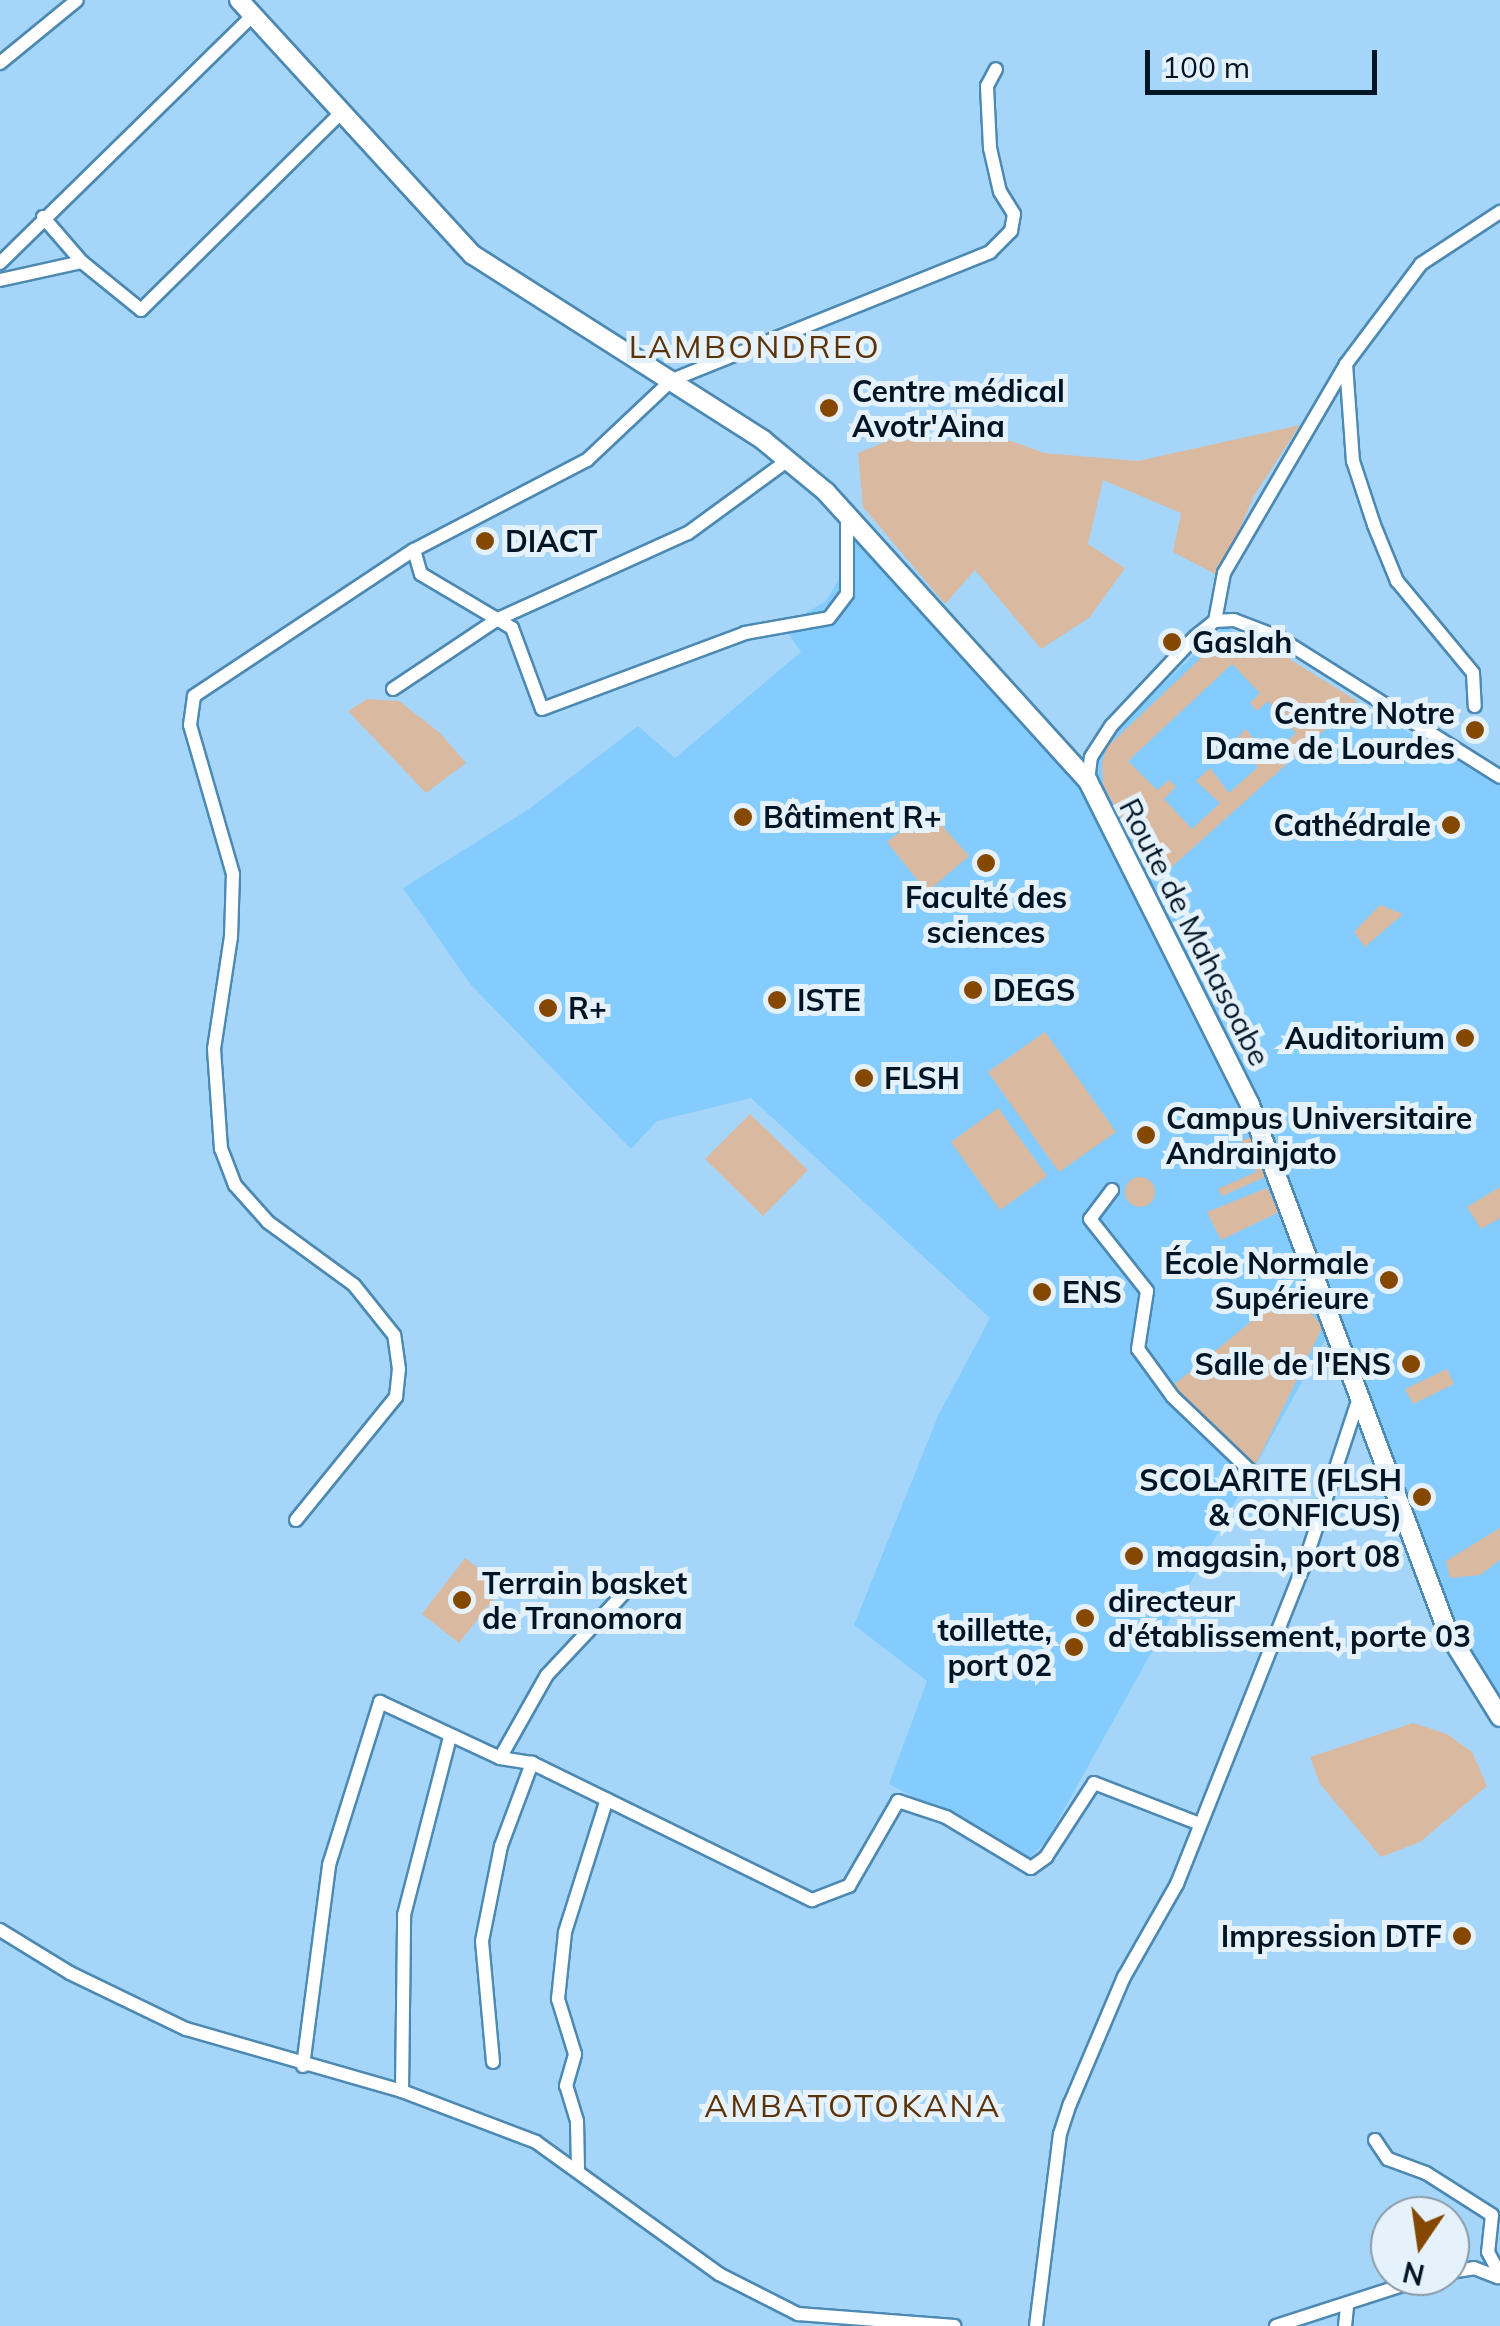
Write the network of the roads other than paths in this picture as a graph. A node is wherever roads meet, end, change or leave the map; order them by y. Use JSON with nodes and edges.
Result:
{"nodes":[{"id":1,"x":78,"y":0,"type":"edge"},
{"id":2,"x":239,"y":0,"type":"edge"},
{"id":3,"x":253,"y":15,"type":"junction"},
{"id":4,"x":0,"y":63,"type":"edge"},
{"id":5,"x":996,"y":69,"type":"dead end"},
{"id":6,"x":341,"y":113,"type":"junction"},
{"id":7,"x":1500,"y":212,"type":"edge"},
{"id":8,"x":43,"y":217,"type":"junction"},
{"id":9,"x":82,"y":262,"type":"junction"},
{"id":10,"x":0,"y":264,"type":"edge"},
{"id":11,"x":0,"y":280,"type":"edge"},
{"id":12,"x":1346,"y":364,"type":"junction"},
{"id":13,"x":672,"y":380,"type":"junction"},
{"id":14,"x":788,"y":460,"type":"junction"},
{"id":15,"x":847,"y":512,"type":"junction"},
{"id":16,"x":414,"y":550,"type":"junction"},
{"id":17,"x":498,"y":619,"type":"junction"},
{"id":18,"x":1215,"y":620,"type":"junction"},
{"id":19,"x":393,"y":689,"type":"dead end"},
{"id":20,"x":1476,"y":706,"type":"dead end"},
{"id":21,"x":1500,"y":777,"type":"edge"},
{"id":22,"x":1088,"y":781,"type":"junction"},
{"id":23,"x":1112,"y":1190,"type":"dead end"},
{"id":24,"x":1361,"y":1391,"type":"junction"},
{"id":25,"x":1260,"y":1480,"type":"dead end"},
{"id":26,"x":296,"y":1520,"type":"dead end"},
{"id":27,"x":623,"y":1594,"type":"dead end"},
{"id":28,"x":1500,"y":1717,"type":"edge"},
{"id":29,"x":450,"y":1737,"type":"junction"},
{"id":30,"x":500,"y":1758,"type":"junction"},
{"id":31,"x":532,"y":1763,"type":"junction"},
{"id":32,"x":607,"y":1800,"type":"junction"},
{"id":33,"x":1198,"y":1823,"type":"junction"},
{"id":34,"x":0,"y":1930,"type":"edge"},
{"id":35,"x":493,"y":2062,"type":"dead end"},
{"id":36,"x":303,"y":2066,"type":"junction"},
{"id":37,"x":402,"y":2091,"type":"junction"},
{"id":38,"x":1375,"y":2140,"type":"dead end"},
{"id":39,"x":578,"y":2169,"type":"junction"},
{"id":40,"x":1470,"y":2269,"type":"edge"},
{"id":41,"x":1500,"y":2276,"type":"edge"},
{"id":42,"x":1375,"y":2296,"type":"edge"},
{"id":43,"x":1347,"y":2306,"type":"junction"},
{"id":44,"x":845,"y":2323,"type":"edge"},
{"id":45,"x":955,"y":2326,"type":"edge"},
{"id":46,"x":1036,"y":2326,"type":"edge"},
{"id":47,"x":1276,"y":2326,"type":"edge"},
{"id":48,"x":1346,"y":2326,"type":"edge"}],
"edges":[{"from":1,"to":4,"type":"street"},
{"from":2,"to":3,"type":"street","name":"Route de Mahasoabe"},
{"from":3,"to":6,"type":"street","name":"Route de Mahasoabe"},
{"from":3,"to":8,"type":"street"},
{"from":5,"to":13,"type":"street"},
{"from":6,"to":9,"type":"street"},
{"from":6,"to":13,"type":"street","name":"Route de Mahasoabe"},
{"from":7,"to":12,"type":"street"},
{"from":8,"to":9,"type":"street"},
{"from":8,"to":10,"type":"street"},
{"from":9,"to":11,"type":"street"},
{"from":12,"to":18,"type":"street"},
{"from":12,"to":20,"type":"street"},
{"from":13,"to":14,"type":"street","name":"Route de Mahasoabe"},
{"from":13,"to":16,"type":"street"},
{"from":14,"to":15,"type":"street","name":"Route de Mahasoabe"},
{"from":14,"to":17,"type":"street"},
{"from":15,"to":17,"type":"street"},
{"from":15,"to":22,"type":"street","name":"Route de Mahasoabe"},
{"from":16,"to":17,"type":"street"},
{"from":16,"to":26,"type":"street"},
{"from":17,"to":19,"type":"street"},
{"from":18,"to":21,"type":"street"},
{"from":18,"to":22,"type":"street"},
{"from":22,"to":24,"type":"street","name":"Route de Mahasoabe"},
{"from":23,"to":25,"type":"street"},
{"from":24,"to":28,"type":"street","name":"Route de Mahasoabe"},
{"from":24,"to":33,"type":"street"},
{"from":27,"to":30,"type":"street"},
{"from":29,"to":30,"type":"street"},
{"from":29,"to":36,"type":"street"},
{"from":29,"to":37,"type":"street"},
{"from":30,"to":31,"type":"street"},
{"from":31,"to":32,"type":"street"},
{"from":31,"to":35,"type":"street"},
{"from":32,"to":33,"type":"street"},
{"from":32,"to":39,"type":"street"},
{"from":33,"to":46,"type":"street"},
{"from":34,"to":36,"type":"street"},
{"from":36,"to":37,"type":"street"},
{"from":37,"to":39,"type":"street"},
{"from":38,"to":41,"type":"street"},
{"from":39,"to":44,"type":"street"},
{"from":40,"to":41,"type":"street"},
{"from":42,"to":43,"type":"street"},
{"from":43,"to":47,"type":"street"},
{"from":43,"to":48,"type":"street"},
{"from":44,"to":45,"type":"street"}]}
